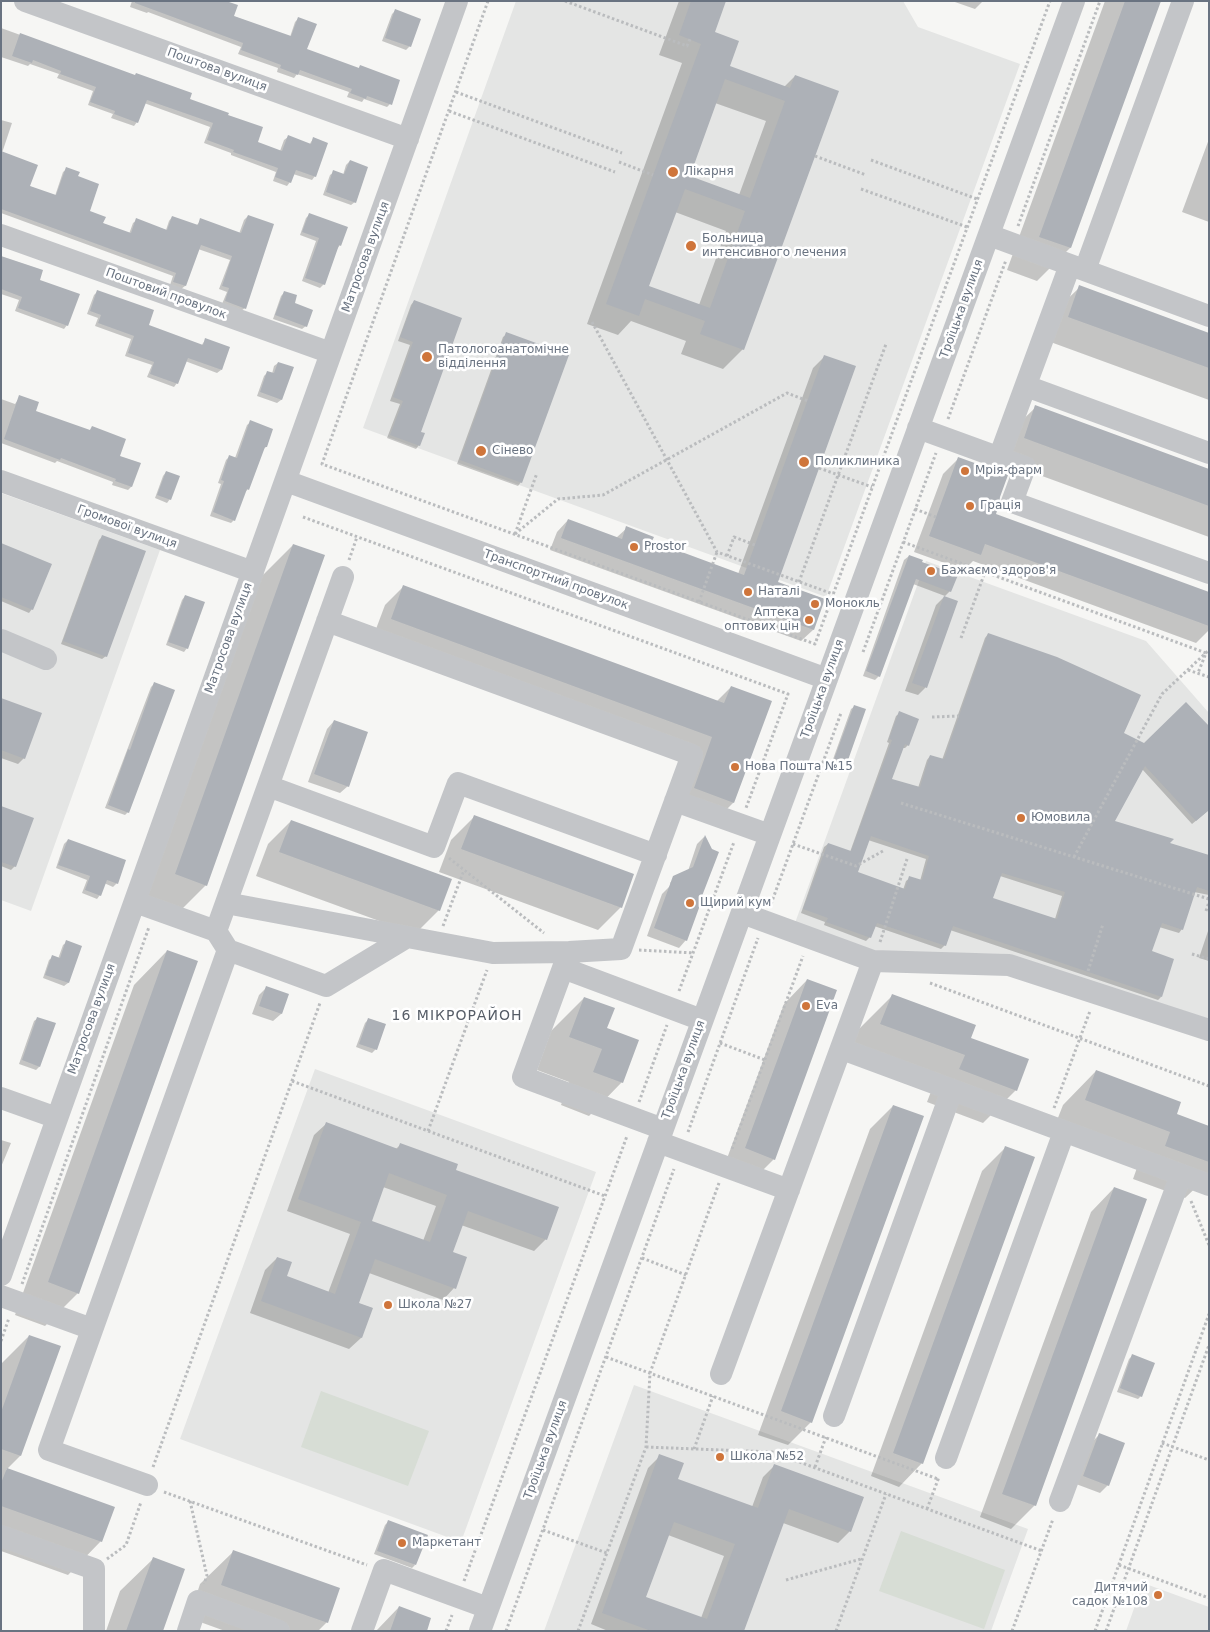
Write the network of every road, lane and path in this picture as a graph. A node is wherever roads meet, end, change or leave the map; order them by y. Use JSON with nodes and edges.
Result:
{"nodes":[{"id":1,"x":25,"y":1,"type":"edge"},
{"id":2,"x":457,"y":1,"type":"edge"},
{"id":3,"x":488,"y":1,"type":"edge"},
{"id":4,"x":565,"y":1,"type":"edge"},
{"id":5,"x":1050,"y":1,"type":"edge"},
{"id":6,"x":1074,"y":1,"type":"edge"},
{"id":7,"x":1100,"y":1,"type":"edge"},
{"id":8,"x":1183,"y":1,"type":"edge"},
{"id":9,"x":690,"y":39,"type":"dead end"},
{"id":10,"x":456,"y":92,"type":"junction"},
{"id":11,"x":449,"y":112,"type":"junction"},
{"id":12,"x":408,"y":139,"type":"junction"},
{"id":13,"x":622,"y":153,"type":"dead end"},
{"id":14,"x":815,"y":156,"type":"dead end"},
{"id":15,"x":871,"y":160,"type":"dead end"},
{"id":16,"x":619,"y":162,"type":"dead end"},
{"id":17,"x":615,"y":172,"type":"dead end"},
{"id":18,"x":653,"y":175,"type":"dead end"},
{"id":19,"x":866,"y":175,"type":"dead end"},
{"id":20,"x":861,"y":189,"type":"dead end"},
{"id":21,"x":978,"y":199,"type":"junction"},
{"id":22,"x":967,"y":228,"type":"junction"},
{"id":23,"x":1,"y":235,"type":"edge"},
{"id":24,"x":989,"y":235,"type":"junction"},
{"id":25,"x":1012,"y":244,"type":"junction"},
{"id":26,"x":1077,"y":268,"type":"junction"},
{"id":27,"x":1209,"y":316,"type":"edge"},
{"id":28,"x":592,"y":322,"type":"dead end"},
{"id":29,"x":886,"y":344,"type":"dead end"},
{"id":30,"x":331,"y":354,"type":"junction"},
{"id":31,"x":1026,"y":386,"type":"junction"},
{"id":32,"x":808,"y":400,"type":"dead end"},
{"id":33,"x":918,"y":428,"type":"junction"},
{"id":34,"x":942,"y":436,"type":"junction"},
{"id":35,"x":1209,"y":452,"type":"edge"},
{"id":36,"x":1000,"y":458,"type":"junction"},
{"id":37,"x":667,"y":460,"type":"junction"},
{"id":38,"x":820,"y":468,"type":"dead end"},
{"id":39,"x":537,"y":473,"type":"dead end"},
{"id":40,"x":839,"y":475,"type":"junction"},
{"id":41,"x":1,"y":481,"type":"edge"},
{"id":42,"x":286,"y":481,"type":"junction"},
{"id":43,"x":872,"y":487,"type":"junction"},
{"id":44,"x":915,"y":509,"type":"junction"},
{"id":45,"x":304,"y":517,"type":"dead end"},
{"id":46,"x":936,"y":517,"type":"dead end"},
{"id":47,"x":515,"y":534,"type":"junction"},
{"id":48,"x":358,"y":537,"type":"junction"},
{"id":49,"x":903,"y":542,"type":"junction"},
{"id":50,"x":755,"y":545,"type":"dead end"},
{"id":51,"x":717,"y":552,"type":"junction"},
{"id":52,"x":727,"y":556,"type":"junction"},
{"id":53,"x":253,"y":572,"type":"junction"},
{"id":54,"x":985,"y":572,"type":"junction"},
{"id":55,"x":1209,"y":574,"type":"edge"},
{"id":56,"x":343,"y":577,"type":"joint"},
{"id":57,"x":799,"y":582,"type":"junction"},
{"id":58,"x":833,"y":594,"type":"junction"},
{"id":59,"x":698,"y":602,"type":"junction"},
{"id":60,"x":327,"y":621,"type":"junction"},
{"id":61,"x":961,"y":638,"type":"dead end"},
{"id":62,"x":1,"y":640,"type":"edge"},
{"id":63,"x":1207,"y":651,"type":"edge"},
{"id":64,"x":863,"y":652,"type":"dead end"},
{"id":65,"x":46,"y":659,"type":"dead end"},
{"id":66,"x":1187,"y":670,"type":"junction"},
{"id":67,"x":1198,"y":674,"type":"junction"},
{"id":68,"x":1209,"y":677,"type":"edge"},
{"id":69,"x":827,"y":679,"type":"junction"},
{"id":70,"x":841,"y":713,"type":"dead end"},
{"id":71,"x":959,"y":716,"type":"dead end"},
{"id":72,"x":932,"y":717,"type":"dead end"},
{"id":73,"x":268,"y":786,"type":"junction"},
{"id":74,"x":675,"y":801,"type":"junction"},
{"id":75,"x":901,"y":803,"type":"dead end"},
{"id":76,"x":740,"y":825,"type":"junction"},
{"id":77,"x":770,"y":836,"type":"junction"},
{"id":78,"x":793,"y":844,"type":"junction"},
{"id":79,"x":434,"y":847,"type":"junction"},
{"id":80,"x":883,"y":851,"type":"dead end"},
{"id":81,"x":656,"y":855,"type":"junction"},
{"id":82,"x":1074,"y":857,"type":"junction"},
{"id":83,"x":907,"y":859,"type":"dead end"},
{"id":84,"x":464,"y":870,"type":"junction"},
{"id":85,"x":1209,"y":900,"type":"edge"},
{"id":86,"x":135,"y":902,"type":"junction"},
{"id":87,"x":226,"y":903,"type":"junction"},
{"id":88,"x":156,"y":909,"type":"junction"},
{"id":89,"x":1206,"y":910,"type":"dead end"},
{"id":90,"x":742,"y":913,"type":"junction"},
{"id":91,"x":765,"y":922,"type":"junction"},
{"id":92,"x":1104,"y":924,"type":"dead end"},
{"id":93,"x":216,"y":931,"type":"junction"},
{"id":94,"x":407,"y":937,"type":"junction"},
{"id":95,"x":437,"y":942,"type":"junction"},
{"id":96,"x":621,"y":948,"type":"junction"},
{"id":97,"x":228,"y":950,"type":"junction"},
{"id":98,"x":569,"y":952,"type":"junction"},
{"id":99,"x":694,"y":952,"type":"junction"},
{"id":100,"x":493,"y":953,"type":"junction"},
{"id":101,"x":1192,"y":954,"type":"dead end"},
{"id":102,"x":1209,"y":959,"type":"edge"},
{"id":103,"x":873,"y":962,"type":"junction"},
{"id":104,"x":927,"y":982,"type":"dead end"},
{"id":105,"x":326,"y":986,"type":"junction"},
{"id":106,"x":1089,"y":991,"type":"junction"},
{"id":107,"x":673,"y":1009,"type":"junction"},
{"id":108,"x":702,"y":1020,"type":"junction"},
{"id":109,"x":1209,"y":1030,"type":"edge"},
{"id":110,"x":1080,"y":1038,"type":"junction"},
{"id":111,"x":720,"y":1043,"type":"junction"},
{"id":112,"x":842,"y":1049,"type":"junction"},
{"id":113,"x":765,"y":1060,"type":"dead end"},
{"id":114,"x":292,"y":1081,"type":"junction"},
{"id":115,"x":1209,"y":1086,"type":"edge"},
{"id":116,"x":952,"y":1090,"type":"junction"},
{"id":117,"x":1,"y":1098,"type":"edge"},
{"id":118,"x":57,"y":1118,"type":"junction"},
{"id":119,"x":633,"y":1118,"type":"junction"},
{"id":120,"x":1056,"y":1129,"type":"junction"},
{"id":121,"x":428,"y":1131,"type":"junction"},
{"id":122,"x":660,"y":1135,"type":"junction"},
{"id":123,"x":681,"y":1150,"type":"junction"},
{"id":124,"x":1181,"y":1175,"type":"junction"},
{"id":125,"x":1209,"y":1186,"type":"edge"},
{"id":126,"x":789,"y":1190,"type":"junction"},
{"id":127,"x":605,"y":1196,"type":"junction"},
{"id":128,"x":1209,"y":1245,"type":"edge"},
{"id":129,"x":642,"y":1258,"type":"junction"},
{"id":130,"x":1,"y":1275,"type":"edge"},
{"id":131,"x":686,"y":1275,"type":"dead end"},
{"id":132,"x":8,"y":1299,"type":"edge"},
{"id":133,"x":1209,"y":1314,"type":"edge"},
{"id":134,"x":92,"y":1329,"type":"junction"},
{"id":135,"x":1,"y":1341,"type":"edge"},
{"id":136,"x":1198,"y":1345,"type":"junction"},
{"id":137,"x":1208,"y":1347,"type":"edge"},
{"id":138,"x":606,"y":1357,"type":"junction"},
{"id":139,"x":650,"y":1373,"type":"junction"},
{"id":140,"x":721,"y":1374,"type":"joint"},
{"id":141,"x":713,"y":1396,"type":"junction"},
{"id":142,"x":834,"y":1416,"type":"joint"},
{"id":143,"x":826,"y":1438,"type":"junction"},
{"id":144,"x":1162,"y":1443,"type":"junction"},
{"id":145,"x":646,"y":1447,"type":"junction"},
{"id":146,"x":1172,"y":1447,"type":"junction"},
{"id":147,"x":694,"y":1448,"type":"junction"},
{"id":148,"x":946,"y":1458,"type":"joint"},
{"id":149,"x":1209,"y":1460,"type":"edge"},
{"id":150,"x":815,"y":1467,"type":"junction"},
{"id":151,"x":938,"y":1479,"type":"junction"},
{"id":152,"x":147,"y":1486,"type":"junction"},
{"id":153,"x":886,"y":1494,"type":"junction"},
{"id":154,"x":190,"y":1501,"type":"junction"},
{"id":155,"x":1060,"y":1501,"type":"joint"},
{"id":156,"x":927,"y":1509,"type":"junction"},
{"id":157,"x":543,"y":1530,"type":"junction"},
{"id":158,"x":1,"y":1536,"type":"edge"},
{"id":159,"x":126,"y":1544,"type":"dead end"},
{"id":160,"x":1042,"y":1551,"type":"junction"},
{"id":161,"x":607,"y":1553,"type":"junction"},
{"id":162,"x":862,"y":1559,"type":"junction"},
{"id":163,"x":1119,"y":1565,"type":"junction"},
{"id":164,"x":1128,"y":1569,"type":"junction"},
{"id":165,"x":384,"y":1570,"type":"junction"},
{"id":166,"x":207,"y":1576,"type":"dead end"},
{"id":167,"x":786,"y":1580,"type":"dead end"},
{"id":168,"x":458,"y":1598,"type":"junction"},
{"id":169,"x":1209,"y":1598,"type":"edge"},
{"id":170,"x":488,"y":1608,"type":"junction"},
{"id":171,"x":94,"y":1631,"type":"edge"},
{"id":172,"x":188,"y":1631,"type":"edge"},
{"id":173,"x":279,"y":1631,"type":"edge"},
{"id":174,"x":362,"y":1631,"type":"edge"},
{"id":175,"x":446,"y":1631,"type":"edge"},
{"id":176,"x":480,"y":1631,"type":"edge"},
{"id":177,"x":506,"y":1631,"type":"edge"},
{"id":178,"x":578,"y":1631,"type":"edge"},
{"id":179,"x":836,"y":1631,"type":"edge"},
{"id":180,"x":1012,"y":1631,"type":"edge"},
{"id":181,"x":1095,"y":1631,"type":"edge"},
{"id":182,"x":1106,"y":1631,"type":"edge"}],
"edges":[{"from":1,"to":12,"type":"street","name":"Поштова вулиця"},
{"from":2,"to":12,"type":"street","name":"Матросова вулиця"},
{"from":3,"to":10,"type":"path"},
{"from":4,"to":9,"type":"path"},
{"from":5,"to":21,"type":"path"},
{"from":6,"to":24,"type":"street","name":"Троїцька вулиця"},
{"from":7,"to":25,"type":"path"},
{"from":8,"to":26,"type":"street"},
{"from":10,"to":11,"type":"path"},
{"from":10,"to":13,"type":"path"},
{"from":11,"to":17,"type":"path"},
{"from":11,"to":47,"type":"path"},
{"from":12,"to":30,"type":"street","name":"Матросова вулиця"},
{"from":14,"to":19,"type":"path"},
{"from":15,"to":21,"type":"path"},
{"from":16,"to":18,"type":"path"},
{"from":20,"to":22,"type":"path"},
{"from":21,"to":22,"type":"path"},
{"from":22,"to":43,"type":"path"},
{"from":23,"to":30,"type":"street","name":"Поштовий провулок"},
{"from":24,"to":25,"type":"street"},
{"from":24,"to":33,"type":"street","name":"Троїцька вулиця"},
{"from":25,"to":26,"type":"street"},
{"from":25,"to":34,"type":"path"},
{"from":26,"to":27,"type":"street"},
{"from":26,"to":31,"type":"street"},
{"from":28,"to":37,"type":"path"},
{"from":29,"to":40,"type":"path"},
{"from":30,"to":42,"type":"street","name":"Матросова вулиця"},
{"from":31,"to":35,"type":"street"},
{"from":31,"to":36,"type":"street"},
{"from":32,"to":37,"type":"path"},
{"from":33,"to":34,"type":"street"},
{"from":33,"to":69,"type":"street","name":"Троїцька вулиця"},
{"from":34,"to":36,"type":"street"},
{"from":34,"to":44,"type":"path"},
{"from":36,"to":55,"type":"street"},
{"from":37,"to":47,"type":"path"},
{"from":37,"to":51,"type":"path"},
{"from":38,"to":40,"type":"path"},
{"from":39,"to":47,"type":"path"},
{"from":40,"to":43,"type":"path"},
{"from":40,"to":57,"type":"path"},
{"from":41,"to":53,"type":"street","name":"Громової вулиця"},
{"from":42,"to":53,"type":"street","name":"Матросова вулиця"},
{"from":42,"to":69,"type":"street","name":"Транспортний провулок"},
{"from":43,"to":58,"type":"path"},
{"from":44,"to":46,"type":"path"},
{"from":44,"to":49,"type":"path"},
{"from":45,"to":48,"type":"path"},
{"from":47,"to":59,"type":"path"},
{"from":48,"to":56,"type":"path"},
{"from":48,"to":76,"type":"path"},
{"from":49,"to":54,"type":"path"},
{"from":49,"to":64,"type":"path"},
{"from":50,"to":52,"type":"path"},
{"from":51,"to":52,"type":"path"},
{"from":51,"to":59,"type":"path"},
{"from":52,"to":57,"type":"path"},
{"from":53,"to":86,"type":"street","name":"Матросова вулиця"},
{"from":54,"to":61,"type":"path"},
{"from":54,"to":63,"type":"path"},
{"from":56,"to":60,"type":"street"},
{"from":57,"to":58,"type":"path"},
{"from":58,"to":59,"type":"path"},
{"from":60,"to":73,"type":"street"},
{"from":60,"to":74,"type":"street"},
{"from":62,"to":65,"type":"street"},
{"from":63,"to":66,"type":"path"},
{"from":63,"to":67,"type":"path"},
{"from":66,"to":67,"type":"path"},
{"from":66,"to":82,"type":"path"},
{"from":67,"to":68,"type":"path"},
{"from":69,"to":77,"type":"street","name":"Троїцька вулиця"},
{"from":70,"to":78,"type":"path"},
{"from":71,"to":72,"type":"path"},
{"from":73,"to":79,"type":"street"},
{"from":73,"to":87,"type":"street"},
{"from":74,"to":76,"type":"street"},
{"from":74,"to":81,"type":"street"},
{"from":75,"to":82,"type":"path"},
{"from":76,"to":77,"type":"street"},
{"from":76,"to":99,"type":"path"},
{"from":77,"to":90,"type":"street","name":"Троїцька вулиця"},
{"from":78,"to":80,"type":"path"},
{"from":78,"to":91,"type":"path"},
{"from":79,"to":81,"type":"street"},
{"from":79,"to":84,"type":"path"},
{"from":81,"to":96,"type":"street"},
{"from":82,"to":85,"type":"path"},
{"from":83,"to":103,"type":"path"},
{"from":84,"to":95,"type":"path"},
{"from":84,"to":98,"type":"path"},
{"from":85,"to":89,"type":"path"},
{"from":86,"to":88,"type":"street"},
{"from":86,"to":118,"type":"street","name":"Матросова вулиця"},
{"from":87,"to":93,"type":"street"},
{"from":87,"to":94,"type":"street"},
{"from":88,"to":93,"type":"street"},
{"from":88,"to":132,"type":"path"},
{"from":90,"to":91,"type":"street"},
{"from":90,"to":108,"type":"street","name":"Троїцька вулиця"},
{"from":91,"to":103,"type":"street"},
{"from":91,"to":111,"type":"path"},
{"from":92,"to":106,"type":"path"},
{"from":93,"to":97,"type":"street"},
{"from":94,"to":95,"type":"street"},
{"from":94,"to":105,"type":"street"},
{"from":95,"to":100,"type":"street"},
{"from":96,"to":98,"type":"street"},
{"from":96,"to":99,"type":"path"},
{"from":97,"to":105,"type":"street"},
{"from":97,"to":134,"type":"street"},
{"from":98,"to":100,"type":"street"},
{"from":99,"to":107,"type":"path"},
{"from":100,"to":121,"type":"path"},
{"from":101,"to":102,"type":"path"},
{"from":103,"to":106,"type":"street"},
{"from":103,"to":112,"type":"street"},
{"from":104,"to":110,"type":"path"},
{"from":105,"to":114,"type":"path"},
{"from":106,"to":109,"type":"street"},
{"from":106,"to":110,"type":"path"},
{"from":107,"to":108,"type":"street"},
{"from":107,"to":119,"type":"path"},
{"from":107,"to":119,"type":"street"},
{"from":108,"to":122,"type":"street","name":"Троїцька вулиця"},
{"from":110,"to":115,"type":"path"},
{"from":110,"to":120,"type":"path"},
{"from":111,"to":113,"type":"path"},
{"from":111,"to":123,"type":"path"},
{"from":112,"to":116,"type":"street"},
{"from":112,"to":126,"type":"street"},
{"from":114,"to":121,"type":"path"},
{"from":114,"to":152,"type":"path"},
{"from":116,"to":120,"type":"street"},
{"from":116,"to":142,"type":"street"},
{"from":117,"to":118,"type":"street"},
{"from":118,"to":130,"type":"street","name":"Матросова вулиця"},
{"from":119,"to":122,"type":"street"},
{"from":119,"to":127,"type":"path"},
{"from":120,"to":124,"type":"street"},
{"from":120,"to":148,"type":"street"},
{"from":121,"to":127,"type":"path"},
{"from":122,"to":123,"type":"street"},
{"from":122,"to":170,"type":"street","name":"Троїцька вулиця"},
{"from":123,"to":126,"type":"street"},
{"from":123,"to":129,"type":"path"},
{"from":124,"to":125,"type":"street"},
{"from":124,"to":128,"type":"path"},
{"from":124,"to":155,"type":"street"},
{"from":126,"to":140,"type":"street"},
{"from":127,"to":168,"type":"path"},
{"from":129,"to":131,"type":"path"},
{"from":129,"to":138,"type":"path"},
{"from":132,"to":134,"type":"street"},
{"from":132,"to":135,"type":"path"},
{"from":133,"to":136,"type":"path"},
{"from":134,"to":152,"type":"street"},
{"from":136,"to":137,"type":"path"},
{"from":136,"to":144,"type":"path"},
{"from":137,"to":146,"type":"path"},
{"from":138,"to":139,"type":"path"},
{"from":138,"to":157,"type":"path"},
{"from":139,"to":141,"type":"path"},
{"from":139,"to":145,"type":"path"},
{"from":140,"to":141,"type":"path"},
{"from":141,"to":143,"type":"path"},
{"from":141,"to":147,"type":"path"},
{"from":142,"to":143,"type":"path"},
{"from":143,"to":150,"type":"path"},
{"from":143,"to":151,"type":"path"},
{"from":144,"to":146,"type":"path"},
{"from":144,"to":163,"type":"path"},
{"from":145,"to":147,"type":"path"},
{"from":145,"to":161,"type":"path"},
{"from":146,"to":149,"type":"path"},
{"from":146,"to":164,"type":"path"},
{"from":147,"to":150,"type":"path"},
{"from":148,"to":151,"type":"path"},
{"from":150,"to":153,"type":"path"},
{"from":151,"to":156,"type":"path"},
{"from":152,"to":154,"type":"path"},
{"from":152,"to":159,"type":"path"},
{"from":153,"to":156,"type":"path"},
{"from":153,"to":162,"type":"path"},
{"from":154,"to":165,"type":"path"},
{"from":154,"to":166,"type":"path"},
{"from":155,"to":160,"type":"path"},
{"from":156,"to":160,"type":"path"},
{"from":157,"to":161,"type":"path"},
{"from":157,"to":177,"type":"path"},
{"from":158,"to":171,"type":"street"},
{"from":160,"to":180,"type":"path"},
{"from":161,"to":178,"type":"path"},
{"from":162,"to":167,"type":"path"},
{"from":162,"to":179,"type":"path"},
{"from":163,"to":164,"type":"path"},
{"from":163,"to":181,"type":"path"},
{"from":164,"to":169,"type":"path"},
{"from":164,"to":182,"type":"path"},
{"from":165,"to":168,"type":"street"},
{"from":165,"to":174,"type":"street"},
{"from":168,"to":170,"type":"street"},
{"from":168,"to":175,"type":"path"},
{"from":170,"to":176,"type":"street","name":"Троїцька вулиця"},
{"from":172,"to":173,"type":"street"}]}
